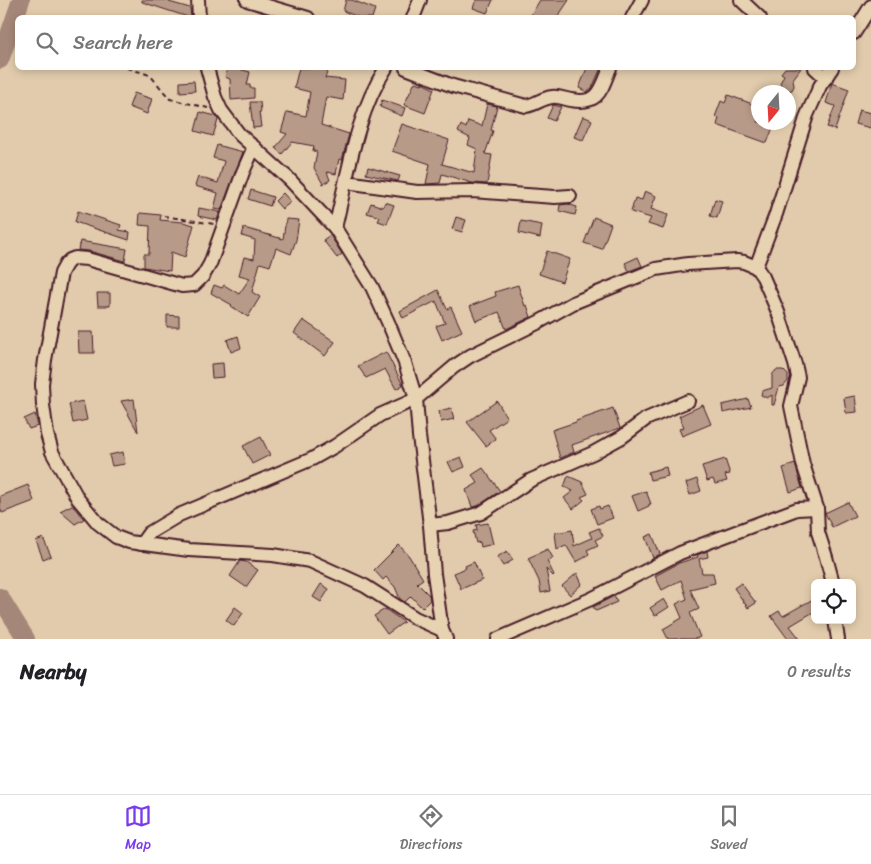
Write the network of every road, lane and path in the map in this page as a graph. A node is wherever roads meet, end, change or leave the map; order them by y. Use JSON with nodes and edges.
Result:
{"nodes":[{"id":1,"x":198,"y":0,"type":"edge"},
{"id":2,"x":247,"y":0,"type":"edge"},
{"id":3,"x":420,"y":0,"type":"edge"},
{"id":4,"x":642,"y":0,"type":"edge"},
{"id":5,"x":741,"y":0,"type":"edge"},
{"id":6,"x":871,"y":6,"type":"edge"},
{"id":7,"x":199,"y":15,"type":"edge"},
{"id":8,"x":298,"y":15,"type":"edge"},
{"id":9,"x":414,"y":15,"type":"edge"},
{"id":10,"x":634,"y":15,"type":"edge"},
{"id":11,"x":757,"y":15,"type":"edge"},
{"id":12,"x":856,"y":30,"type":"edge"},
{"id":13,"x":134,"y":70,"type":"edge"},
{"id":14,"x":208,"y":70,"type":"edge"},
{"id":15,"x":385,"y":70,"type":"edge"},
{"id":16,"x":411,"y":70,"type":"edge"},
{"id":17,"x":609,"y":70,"type":"edge"},
{"id":18,"x":829,"y":72,"type":"edge"},
{"id":19,"x":221,"y":110,"type":"junction"},
{"id":20,"x":254,"y":148,"type":"junction"},
{"id":21,"x":346,"y":182,"type":"junction"},
{"id":22,"x":570,"y":196,"type":"dead end"},
{"id":23,"x":164,"y":216,"type":"dead end"},
{"id":24,"x":224,"y":226,"type":"junction"},
{"id":25,"x":335,"y":228,"type":"junction"},
{"id":26,"x":756,"y":267,"type":"junction"},
{"id":27,"x":416,"y":399,"type":"junction"},
{"id":28,"x":688,"y":402,"type":"dead end"},
{"id":29,"x":816,"y":508,"type":"junction"},
{"id":30,"x":430,"y":525,"type":"junction"},
{"id":31,"x":141,"y":544,"type":"junction"},
{"id":32,"x":831,"y":579,"type":"edge"},
{"id":33,"x":836,"y":624,"type":"edge"},
{"id":34,"x":444,"y":634,"type":"edge"},
{"id":35,"x":498,"y":639,"type":"edge"},
{"id":36,"x":838,"y":639,"type":"edge"}],
"edges":[{"from":1,"to":7,"type":"street"},
{"from":2,"to":8,"type":"street"},
{"from":3,"to":9,"type":"street"},
{"from":4,"to":10,"type":"street"},
{"from":5,"to":11,"type":"street"},
{"from":6,"to":12,"type":"street"},
{"from":13,"to":19,"type":"path"},
{"from":14,"to":19,"type":"street"},
{"from":15,"to":21,"type":"street"},
{"from":16,"to":17,"type":"street"},
{"from":18,"to":26,"type":"street"},
{"from":19,"to":20,"type":"street"},
{"from":20,"to":24,"type":"street"},
{"from":20,"to":25,"type":"street"},
{"from":21,"to":22,"type":"street"},
{"from":21,"to":25,"type":"street"},
{"from":23,"to":24,"type":"path"},
{"from":24,"to":31,"type":"street"},
{"from":25,"to":27,"type":"street"},
{"from":26,"to":27,"type":"street"},
{"from":26,"to":29,"type":"street"},
{"from":27,"to":30,"type":"street"},
{"from":27,"to":31,"type":"street"},
{"from":28,"to":30,"type":"street"},
{"from":29,"to":32,"type":"street"},
{"from":29,"to":35,"type":"street"},
{"from":30,"to":34,"type":"street"},
{"from":31,"to":34,"type":"street"},
{"from":33,"to":36,"type":"street"}]}
